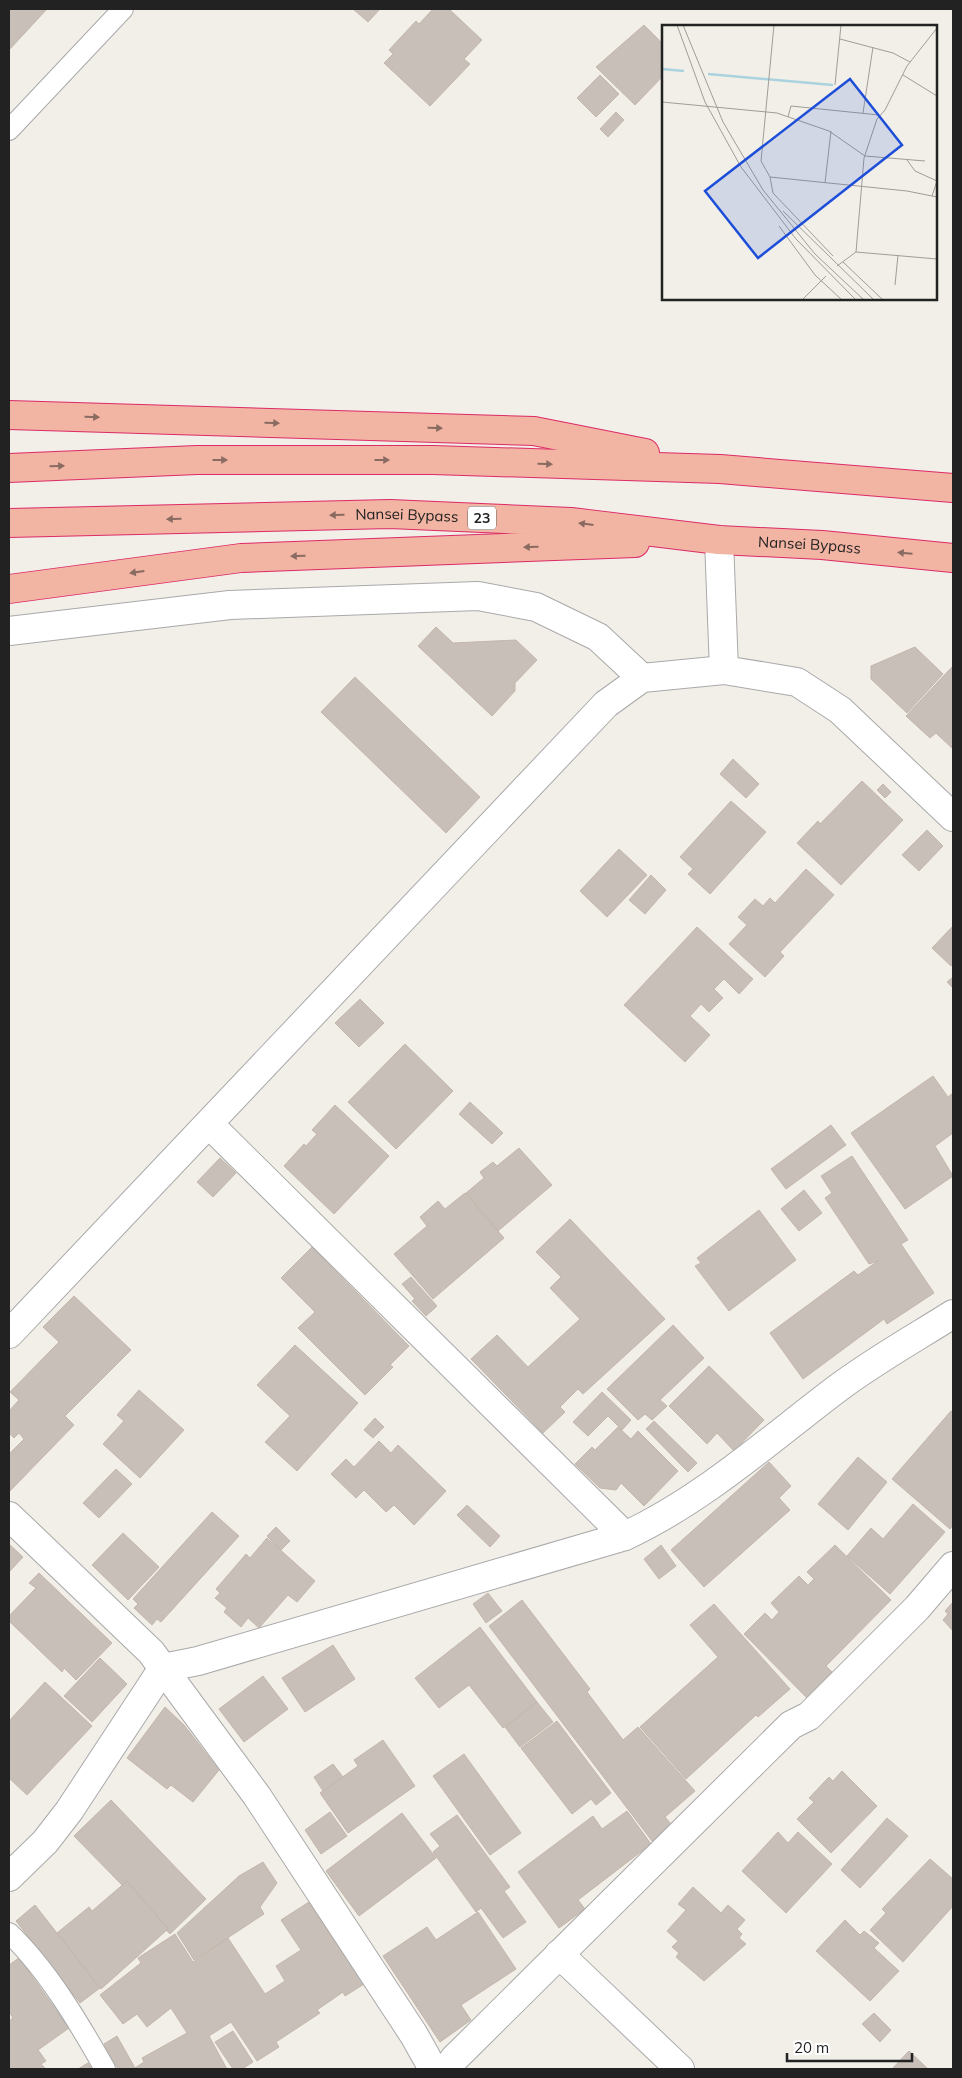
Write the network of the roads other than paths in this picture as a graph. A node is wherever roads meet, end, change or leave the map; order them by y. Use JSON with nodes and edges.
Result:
{"nodes":[{"id":1,"x":123,"y":9,"type":"edge"},
{"id":2,"x":9,"y":130,"type":"edge"},
{"id":3,"x":9,"y":415,"type":"edge"},
{"id":4,"x":9,"y":468,"type":"edge"},
{"id":5,"x":720,"y":469,"type":"junction"},
{"id":6,"x":953,"y":488,"type":"edge"},
{"id":7,"x":9,"y":523,"type":"edge"},
{"id":8,"x":719,"y":540,"type":"junction"},
{"id":9,"x":953,"y":558,"type":"edge"},
{"id":10,"x":9,"y":589,"type":"edge"},
{"id":11,"x":9,"y":631,"type":"edge"},
{"id":12,"x":724,"y":670,"type":"junction"},
{"id":13,"x":642,"y":678,"type":"junction"},
{"id":14,"x":953,"y":817,"type":"edge"},
{"id":15,"x":209,"y":1124,"type":"junction"},
{"id":16,"x":953,"y":1314,"type":"edge"},
{"id":17,"x":9,"y":1334,"type":"edge"},
{"id":18,"x":9,"y":1516,"type":"edge"},
{"id":19,"x":625,"y":1536,"type":"junction"},
{"id":20,"x":953,"y":1566,"type":"edge"},
{"id":21,"x":162,"y":1668,"type":"junction"},
{"id":22,"x":9,"y":1877,"type":"edge"},
{"id":23,"x":9,"y":1933,"type":"edge"},
{"id":24,"x":559,"y":1954,"type":"junction"},
{"id":25,"x":105,"y":2069,"type":"edge"},
{"id":26,"x":433,"y":2069,"type":"edge"},
{"id":27,"x":447,"y":2069,"type":"edge"},
{"id":28,"x":680,"y":2069,"type":"edge"}],
"edges":[{"from":1,"to":2,"type":"lane"},
{"from":3,"to":5,"type":"highway","one_way":true},
{"from":4,"to":5,"type":"highway","one_way":true},
{"from":5,"to":6,"type":"highway"},
{"from":8,"to":7,"type":"highway","name":"Nansei Bypass","number":"23","one_way":true},
{"from":9,"to":8,"type":"highway","name":"Nansei Bypass","number":"23","one_way":true},
{"from":8,"to":10,"type":"highway","one_way":true},
{"from":8,"to":12,"type":"street"},
{"from":11,"to":13,"type":"street"},
{"from":12,"to":13,"type":"street"},
{"from":12,"to":14,"type":"street"},
{"from":13,"to":15,"type":"street"},
{"from":15,"to":17,"type":"street"},
{"from":15,"to":19,"type":"street"},
{"from":16,"to":19,"type":"street"},
{"from":18,"to":21,"type":"street"},
{"from":19,"to":21,"type":"street"},
{"from":20,"to":24,"type":"street"},
{"from":21,"to":22,"type":"street"},
{"from":21,"to":26,"type":"street"},
{"from":23,"to":25,"type":"lane"},
{"from":24,"to":27,"type":"street"},
{"from":24,"to":28,"type":"street"}]}
